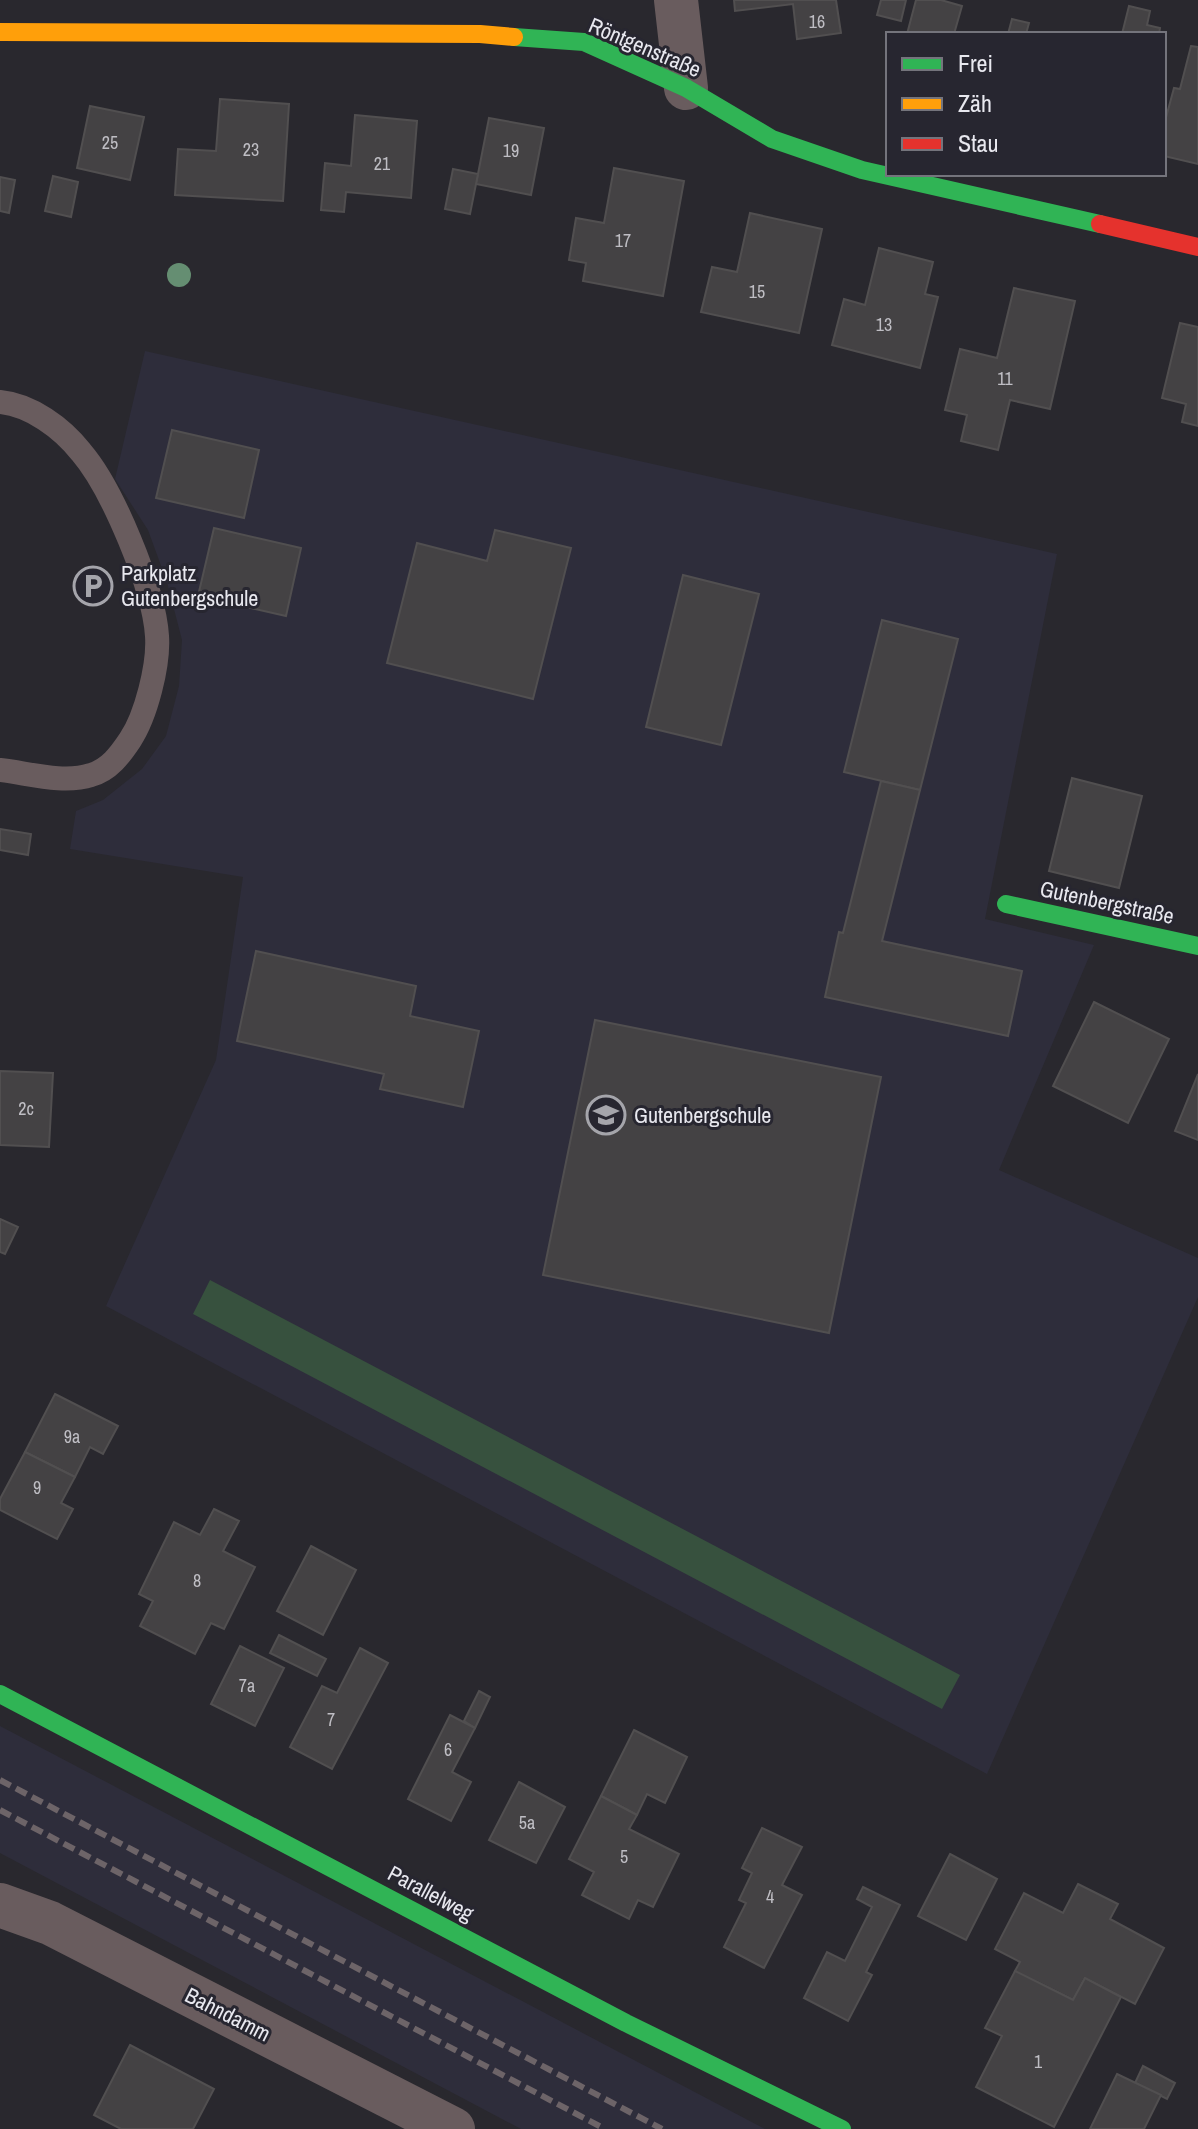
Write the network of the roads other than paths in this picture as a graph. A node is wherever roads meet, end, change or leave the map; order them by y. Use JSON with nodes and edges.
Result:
{"nodes":[{"id":1,"x":676,"y":0,"type":"edge"},
{"id":2,"x":0,"y":32,"type":"edge"},
{"id":3,"x":686,"y":88,"type":"junction"},
{"id":4,"x":886,"y":176,"type":"edge"},
{"id":5,"x":888,"y":176,"type":"edge"},
{"id":6,"x":1198,"y":247,"type":"edge"},
{"id":7,"x":0,"y":402,"type":"edge"},
{"id":8,"x":0,"y":770,"type":"edge"},
{"id":9,"x":1006,"y":904,"type":"dead end"},
{"id":10,"x":1198,"y":946,"type":"edge"},
{"id":11,"x":0,"y":1694,"type":"edge"},
{"id":12,"x":0,"y":1905,"type":"edge"},
{"id":13,"x":453,"y":2129,"type":"edge"},
{"id":14,"x":842,"y":2129,"type":"edge"}],
"edges":[{"from":1,"to":3,"type":"street"},
{"from":2,"to":3,"type":"street","name":"Röntgenstraße"},
{"from":3,"to":4,"type":"street","name":"Röntgenstraße"},
{"from":5,"to":6,"type":"street","name":"Röntgenstraße"},
{"from":7,"to":8,"type":"lane"},
{"from":9,"to":10,"type":"street","name":"Gutenbergstraße"},
{"from":11,"to":14,"type":"street","name":"Parallelweg"},
{"from":12,"to":13,"type":"street","name":"Bahndamm"}]}
